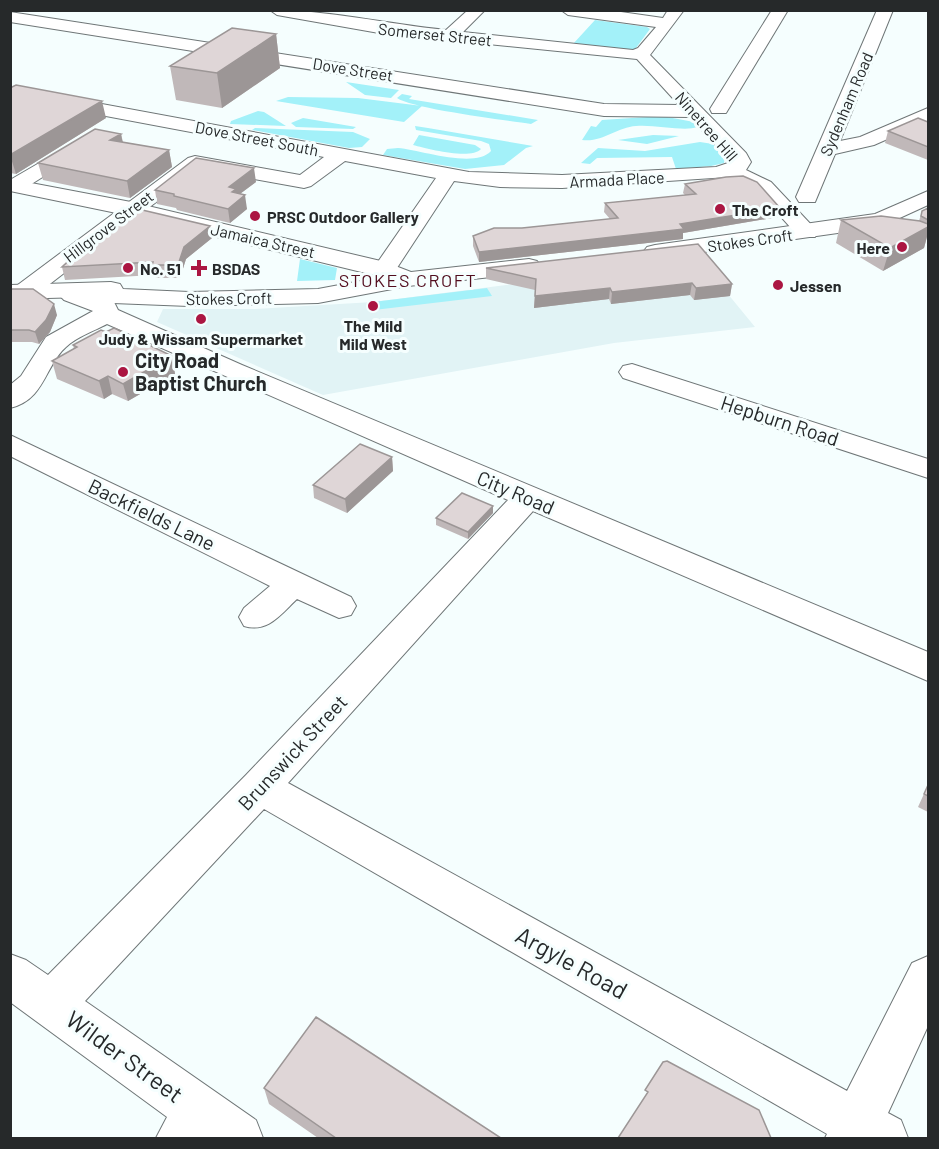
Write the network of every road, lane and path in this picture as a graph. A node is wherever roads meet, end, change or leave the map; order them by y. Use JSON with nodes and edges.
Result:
{"nodes":[{"id":1,"x":276,"y":10,"type":"edge"},
{"id":2,"x":478,"y":10,"type":"edge"},
{"id":3,"x":568,"y":10,"type":"edge"},
{"id":4,"x":780,"y":10,"type":"edge"},
{"id":5,"x":885,"y":10,"type":"edge"},
{"id":6,"x":590,"y":13,"type":"junction"},
{"id":7,"x":10,"y":17,"type":"edge"},
{"id":8,"x":671,"y":17,"type":"edge"},
{"id":9,"x":449,"y":36,"type":"junction"},
{"id":10,"x":346,"y":52,"type":"dead end"},
{"id":11,"x":553,"y":54,"type":"junction"},
{"id":12,"x":645,"y":59,"type":"dead end"},
{"id":13,"x":328,"y":65,"type":"junction"},
{"id":14,"x":530,"y":78,"type":"dead end"},
{"id":15,"x":11,"y":93,"type":"edge"},
{"id":16,"x":515,"y":95,"type":"junction"},
{"id":17,"x":719,"y":109,"type":"dead end"},
{"id":18,"x":697,"y":111,"type":"junction"},
{"id":19,"x":130,"y":114,"type":"junction"},
{"id":20,"x":928,"y":114,"type":"edge"},
{"id":21,"x":828,"y":148,"type":"junction"},
{"id":22,"x":340,"y":154,"type":"junction"},
{"id":23,"x":730,"y":170,"type":"junction"},
{"id":24,"x":448,"y":175,"type":"junction"},
{"id":25,"x":503,"y":180,"type":"joint"},
{"id":26,"x":13,"y":185,"type":"edge"},
{"id":27,"x":807,"y":197,"type":"dead end"},
{"id":28,"x":928,"y":197,"type":"edge"},
{"id":29,"x":131,"y":208,"type":"junction"},
{"id":30,"x":880,"y":220,"type":"junction"},
{"id":31,"x":807,"y":232,"type":"junction"},
{"id":32,"x":909,"y":232,"type":"edge"},
{"id":33,"x":630,"y":254,"type":"edge"},
{"id":34,"x":550,"y":264,"type":"edge"},
{"id":35,"x":377,"y":278,"type":"junction"},
{"id":36,"x":17,"y":292,"type":"edge"},
{"id":37,"x":89,"y":302,"type":"junction"},
{"id":38,"x":632,"y":372,"type":"dead end"},
{"id":39,"x":21,"y":381,"type":"edge"},
{"id":40,"x":10,"y":400,"type":"edge"},
{"id":41,"x":10,"y":444,"type":"edge"},
{"id":42,"x":928,"y":469,"type":"edge"},
{"id":43,"x":528,"y":497,"type":"junction"},
{"id":44,"x":293,"y":584,"type":"junction"},
{"id":45,"x":339,"y":606,"type":"dead end"},
{"id":46,"x":256,"y":617,"type":"dead end"},
{"id":47,"x":928,"y":667,"type":"edge"},
{"id":48,"x":260,"y":787,"type":"junction"},
{"id":49,"x":10,"y":975,"type":"edge"},
{"id":50,"x":928,"y":978,"type":"edge"},
{"id":51,"x":52,"y":1003,"type":"junction"},
{"id":52,"x":208,"y":1131,"type":"edge"},
{"id":53,"x":863,"y":1133,"type":"edge"}],
"edges":[{"from":1,"to":9,"type":"street","name":"Somerset Street"},
{"from":2,"to":9,"type":"street"},
{"from":3,"to":6,"type":"street"},
{"from":4,"to":17,"type":"street"},
{"from":5,"to":21,"type":"street","name":"Sydenham Road"},
{"from":6,"to":8,"type":"street"},
{"from":6,"to":11,"type":"street"},
{"from":7,"to":13,"type":"street","name":"Dove Street"},
{"from":8,"to":11,"type":"street","name":"Somerset Street"},
{"from":9,"to":11,"type":"street","name":"Somerset Street"},
{"from":10,"to":13,"type":"street"},
{"from":12,"to":18,"type":"street","name":"Ninetree Hill"},
{"from":13,"to":16,"type":"street","name":"Dove Street"},
{"from":14,"to":16,"type":"street"},
{"from":15,"to":19,"type":"street","name":"Dove Street South"},
{"from":16,"to":18,"type":"street","name":"Dove Street"},
{"from":18,"to":23,"type":"street","name":"Ninetree Hill"},
{"from":19,"to":22,"type":"street","name":"Dove Street South"},
{"from":19,"to":26,"type":"street"},
{"from":20,"to":21,"type":"street"},
{"from":21,"to":27,"type":"street","name":"Sydenham Road"},
{"from":22,"to":24,"type":"street","name":"Dove Street South"},
{"from":22,"to":29,"type":"street","name":"Hillgrove Street"},
{"from":23,"to":25,"type":"street","name":"Armada Place"},
{"from":23,"to":31,"type":"street","name":"Ninetree Hill"},
{"from":24,"to":25,"type":"street","name":"Dove Street South"},
{"from":24,"to":35,"type":"street"},
{"from":26,"to":29,"type":"street","name":"Jamaica Street"},
{"from":28,"to":30,"type":"street","name":"Stokes Croft"},
{"from":29,"to":35,"type":"street","name":"Jamaica Street"},
{"from":29,"to":36,"type":"street","name":"Hillgrove Street"},
{"from":30,"to":31,"type":"street","name":"Stokes Croft"},
{"from":30,"to":32,"type":"street"},
{"from":31,"to":33,"type":"street","name":"Stokes Croft"},
{"from":34,"to":35,"type":"street","name":"Stokes Croft"},
{"from":35,"to":37,"type":"street","name":"Stokes Croft"},
{"from":36,"to":37,"type":"street","name":"Stokes Croft"},
{"from":37,"to":39,"type":"street"},
{"from":37,"to":43,"type":"street","name":"City Road"},
{"from":38,"to":42,"type":"street","name":"Hepburn Road"},
{"from":39,"to":40,"type":"street"},
{"from":41,"to":44,"type":"street","name":"Backfields Lane"},
{"from":43,"to":47,"type":"street","name":"City Road"},
{"from":43,"to":48,"type":"street","name":"Brunswick Street"},
{"from":44,"to":45,"type":"street","name":"Backfields Lane"},
{"from":44,"to":46,"type":"street"},
{"from":48,"to":51,"type":"street","name":"Brunswick Street"},
{"from":48,"to":53,"type":"street","name":"Argyle Road"},
{"from":49,"to":51,"type":"street","name":"Wilder Street"},
{"from":50,"to":53,"type":"street"},
{"from":51,"to":52,"type":"street","name":"Wilder Street"}]}
